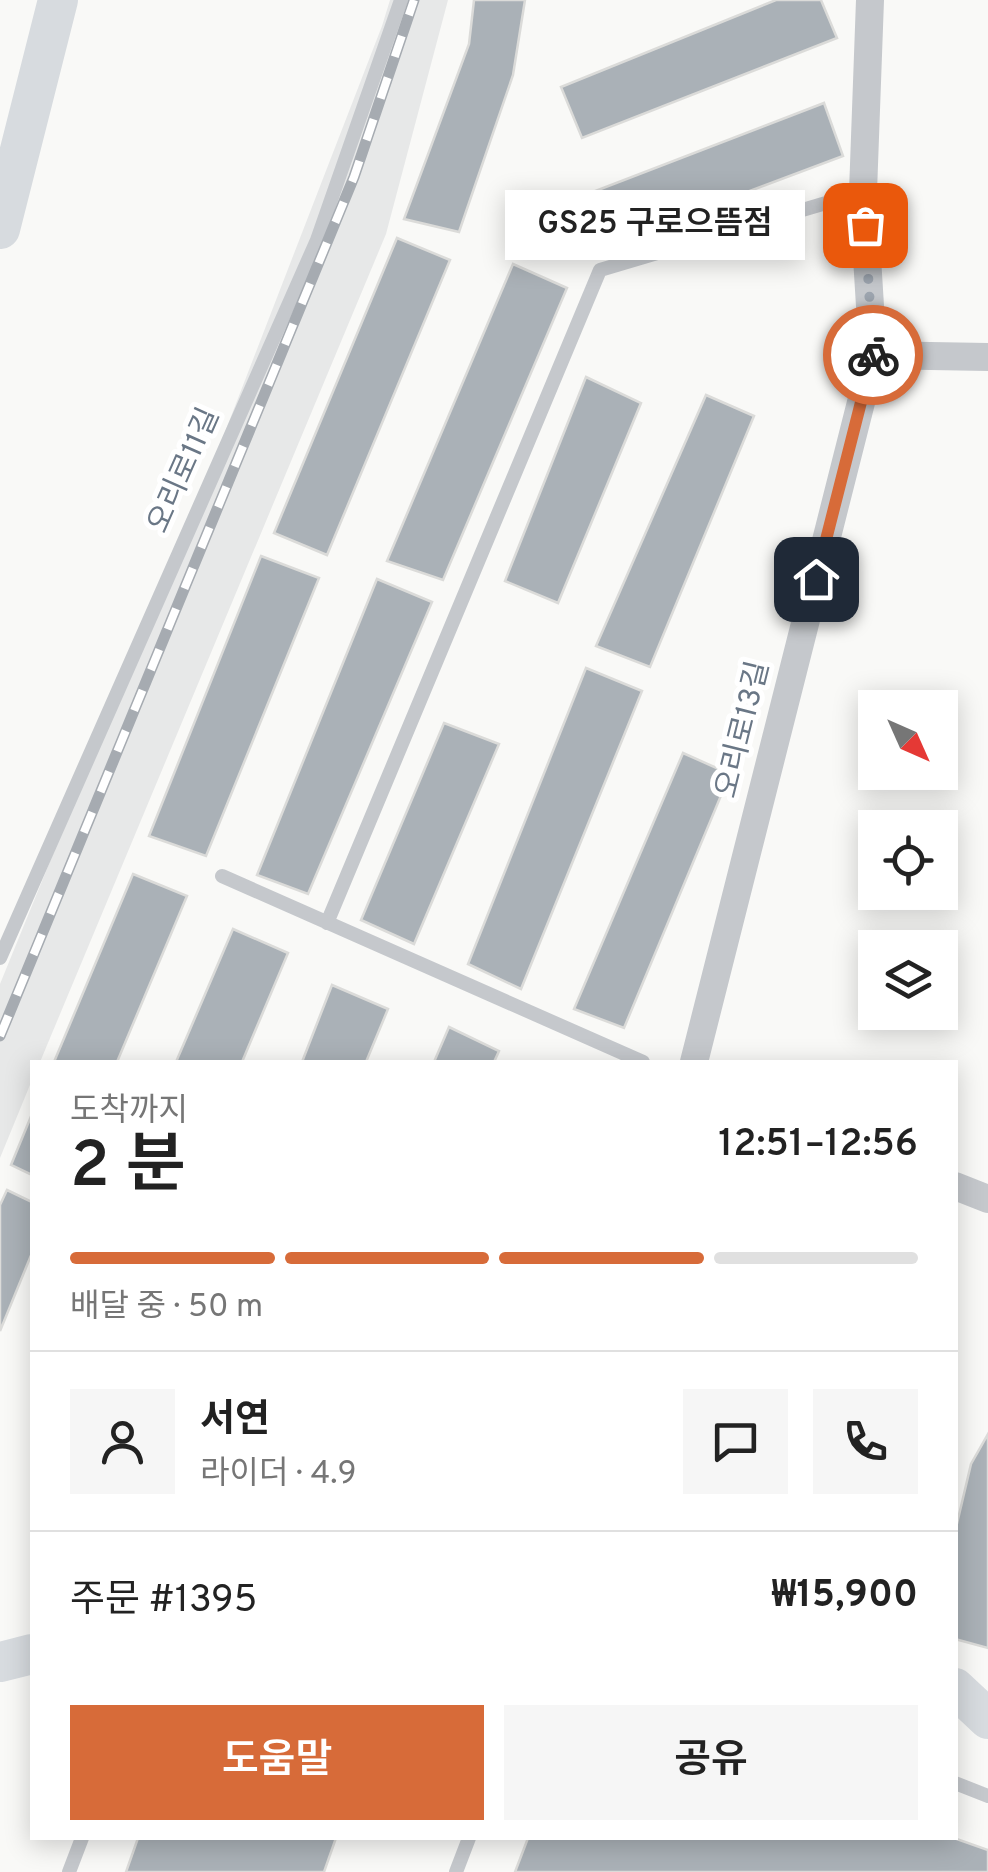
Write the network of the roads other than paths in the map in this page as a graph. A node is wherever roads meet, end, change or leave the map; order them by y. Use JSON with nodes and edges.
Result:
{"nodes":[{"id":1,"x":58,"y":0,"type":"edge"},
{"id":2,"x":402,"y":0,"type":"edge"},
{"id":3,"x":870,"y":0,"type":"edge"},
{"id":4,"x":863,"y":192,"type":"junction"},
{"id":5,"x":0,"y":229,"type":"edge"},
{"id":6,"x":873,"y":356,"type":"junction"},
{"id":7,"x":988,"y":357,"type":"edge"},
{"id":8,"x":222,"y":876,"type":"dead end"},
{"id":9,"x":328,"y":923,"type":"junction"},
{"id":10,"x":0,"y":958,"type":"edge"},
{"id":11,"x":638,"y":1060,"type":"edge"},
{"id":12,"x":695,"y":1060,"type":"edge"},
{"id":13,"x":958,"y":1187,"type":"edge"},
{"id":14,"x":988,"y":1198,"type":"edge"},
{"id":15,"x":30,"y":1654,"type":"edge"},
{"id":16,"x":0,"y":1662,"type":"edge"},
{"id":17,"x":988,"y":1679,"type":"edge"},
{"id":18,"x":958,"y":1683,"type":"edge"},
{"id":19,"x":958,"y":1684,"type":"edge"},
{"id":20,"x":958,"y":1686,"type":"edge"},
{"id":21,"x":988,"y":1694,"type":"edge"},
{"id":22,"x":988,"y":1719,"type":"edge"},
{"id":23,"x":958,"y":1784,"type":"edge"},
{"id":24,"x":988,"y":1796,"type":"edge"},
{"id":25,"x":81,"y":1840,"type":"edge"},
{"id":26,"x":468,"y":1840,"type":"edge"},
{"id":27,"x":69,"y":1872,"type":"edge"},
{"id":28,"x":456,"y":1872,"type":"edge"}],
"edges":[{"from":1,"to":5,"type":"main road"},
{"from":2,"to":10,"type":"lane","name":"오리로11길"},
{"from":3,"to":4,"type":"street","name":"오리로13길"},
{"from":4,"to":6,"type":"street","name":"오리로13길"},
{"from":4,"to":9,"type":"lane"},
{"from":6,"to":7,"type":"street"},
{"from":6,"to":12,"type":"street","name":"오리로13길"},
{"from":8,"to":9,"type":"lane"},
{"from":9,"to":11,"type":"lane"},
{"from":13,"to":14,"type":"street"},
{"from":15,"to":16,"type":"main road"},
{"from":17,"to":18,"type":"main road"},
{"from":19,"to":21,"type":"main road"},
{"from":20,"to":22,"type":"main road"},
{"from":23,"to":24,"type":"lane"},
{"from":25,"to":27,"type":"lane"},
{"from":26,"to":28,"type":"lane"}]}
